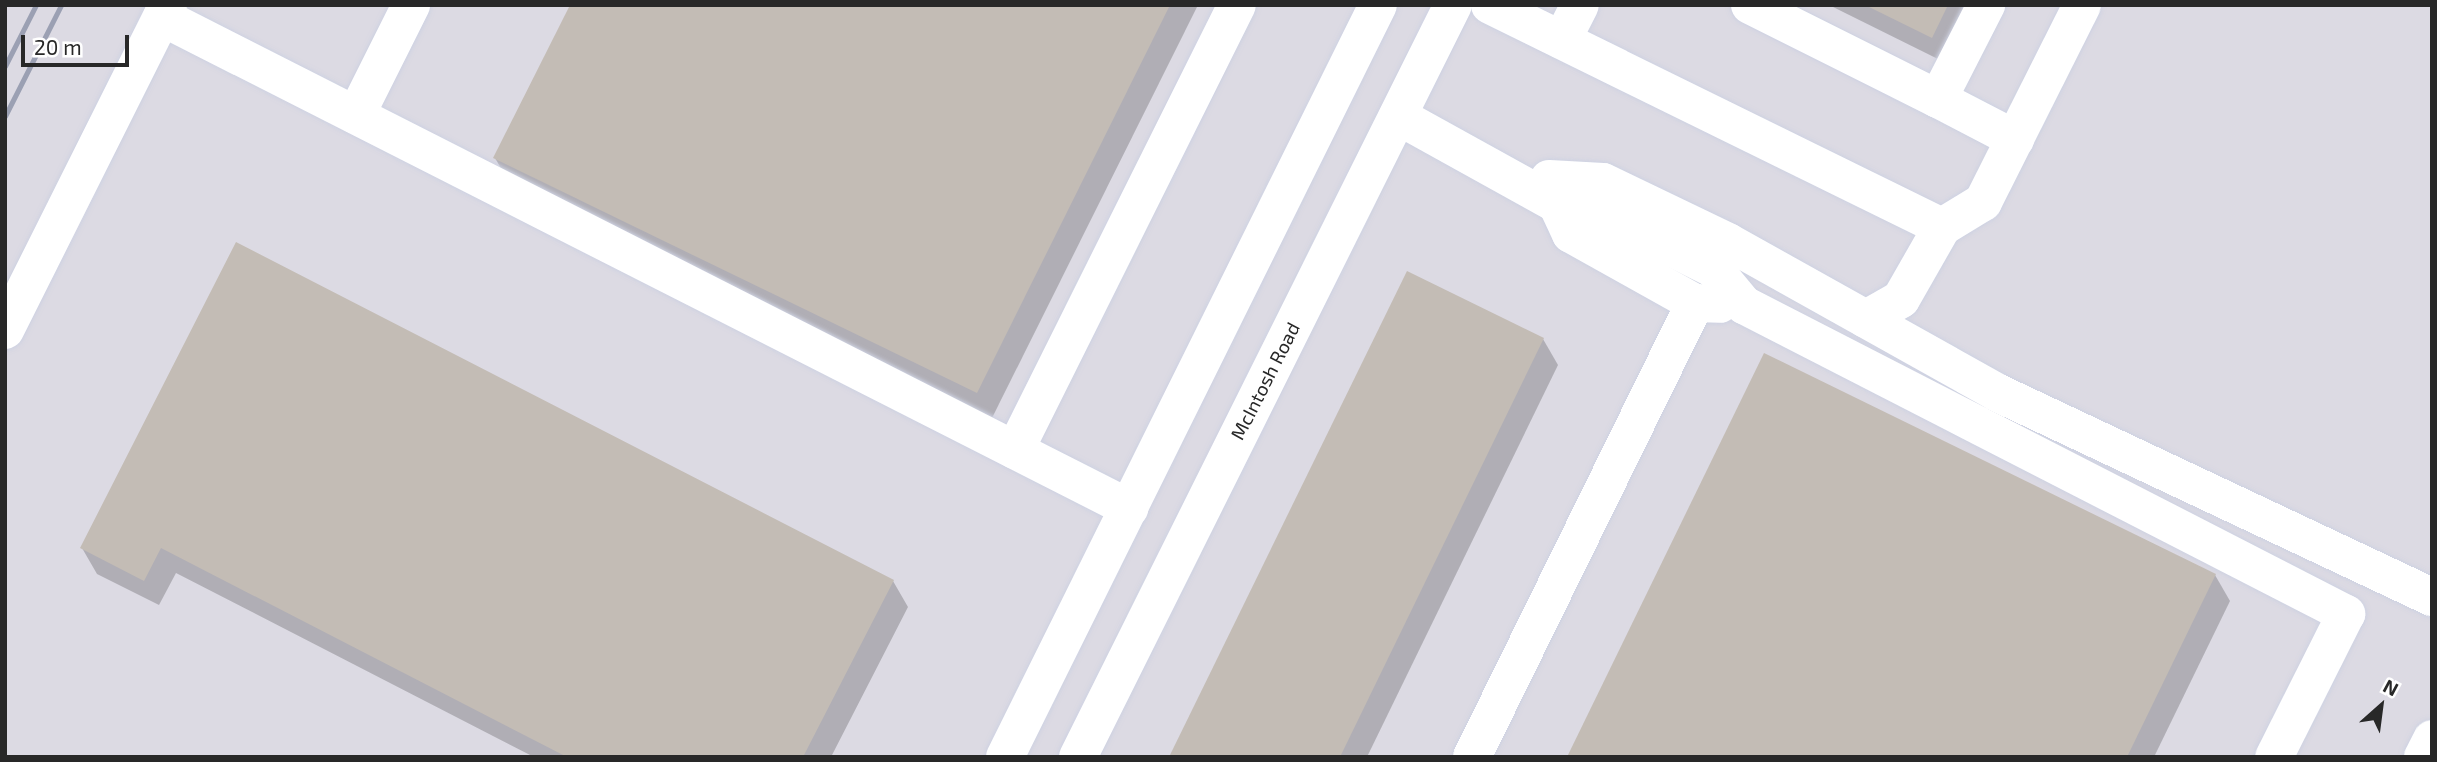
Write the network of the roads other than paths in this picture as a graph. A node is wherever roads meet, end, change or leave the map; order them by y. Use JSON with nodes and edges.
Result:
{"nodes":[{"id":1,"x":411,"y":5,"type":"edge"},
{"id":2,"x":1237,"y":5,"type":"edge"},
{"id":3,"x":1378,"y":5,"type":"edge"},
{"id":4,"x":1453,"y":5,"type":"edge"},
{"id":5,"x":1490,"y":5,"type":"edge"},
{"id":6,"x":1580,"y":5,"type":"edge"},
{"id":7,"x":1750,"y":5,"type":"edge"},
{"id":8,"x":1986,"y":5,"type":"edge"},
{"id":9,"x":2082,"y":5,"type":"edge"},
{"id":10,"x":165,"y":11,"type":"edge"},
{"id":11,"x":1562,"y":40,"type":"junction"},
{"id":12,"x":1938,"y":99,"type":"junction"},
{"id":13,"x":356,"y":115,"type":"junction"},
{"id":14,"x":1398,"y":116,"type":"junction"},
{"id":15,"x":2015,"y":139,"type":"junction"},
{"id":16,"x":1507,"y":177,"type":"junction"},
{"id":17,"x":1557,"y":204,"type":"junction"},
{"id":18,"x":1942,"y":227,"type":"junction"},
{"id":19,"x":1695,"y":303,"type":"junction"},
{"id":20,"x":1744,"y":305,"type":"junction"},
{"id":21,"x":1866,"y":319,"type":"junction"},
{"id":22,"x":5,"y":330,"type":"edge"},
{"id":23,"x":1015,"y":450,"type":"junction"},
{"id":24,"x":1129,"y":508,"type":"junction"},
{"id":25,"x":2432,"y":597,"type":"edge"},
{"id":26,"x":2432,"y":739,"type":"edge"},
{"id":27,"x":1005,"y":757,"type":"edge"},
{"id":28,"x":1078,"y":757,"type":"edge"},
{"id":29,"x":1472,"y":757,"type":"edge"},
{"id":30,"x":2274,"y":757,"type":"edge"},
{"id":31,"x":2423,"y":757,"type":"edge"}],
"edges":[{"from":1,"to":13,"type":"street"},
{"from":2,"to":23,"type":"street"},
{"from":3,"to":24,"type":"street"},
{"from":4,"to":14,"type":"street","name":"McIntosh Road"},
{"from":5,"to":11,"type":"street"},
{"from":6,"to":11,"type":"street"},
{"from":7,"to":12,"type":"street"},
{"from":8,"to":12,"type":"street"},
{"from":9,"to":15,"type":"street"},
{"from":10,"to":13,"type":"street"},
{"from":10,"to":22,"type":"street"},
{"from":11,"to":18,"type":"street"},
{"from":12,"to":15,"type":"street"},
{"from":13,"to":23,"type":"street"},
{"from":14,"to":16,"type":"street"},
{"from":14,"to":28,"type":"street","name":"McIntosh Road"},
{"from":15,"to":18,"type":"street"},
{"from":16,"to":17,"type":"street"},
{"from":16,"to":21,"type":"street"},
{"from":17,"to":19,"type":"street"},
{"from":17,"to":20,"type":"street"},
{"from":18,"to":21,"type":"street"},
{"from":19,"to":20,"type":"street"},
{"from":19,"to":29,"type":"street"},
{"from":20,"to":30,"type":"street"},
{"from":21,"to":25,"type":"street"},
{"from":23,"to":24,"type":"street"},
{"from":24,"to":27,"type":"street"},
{"from":26,"to":31,"type":"street"}]}
